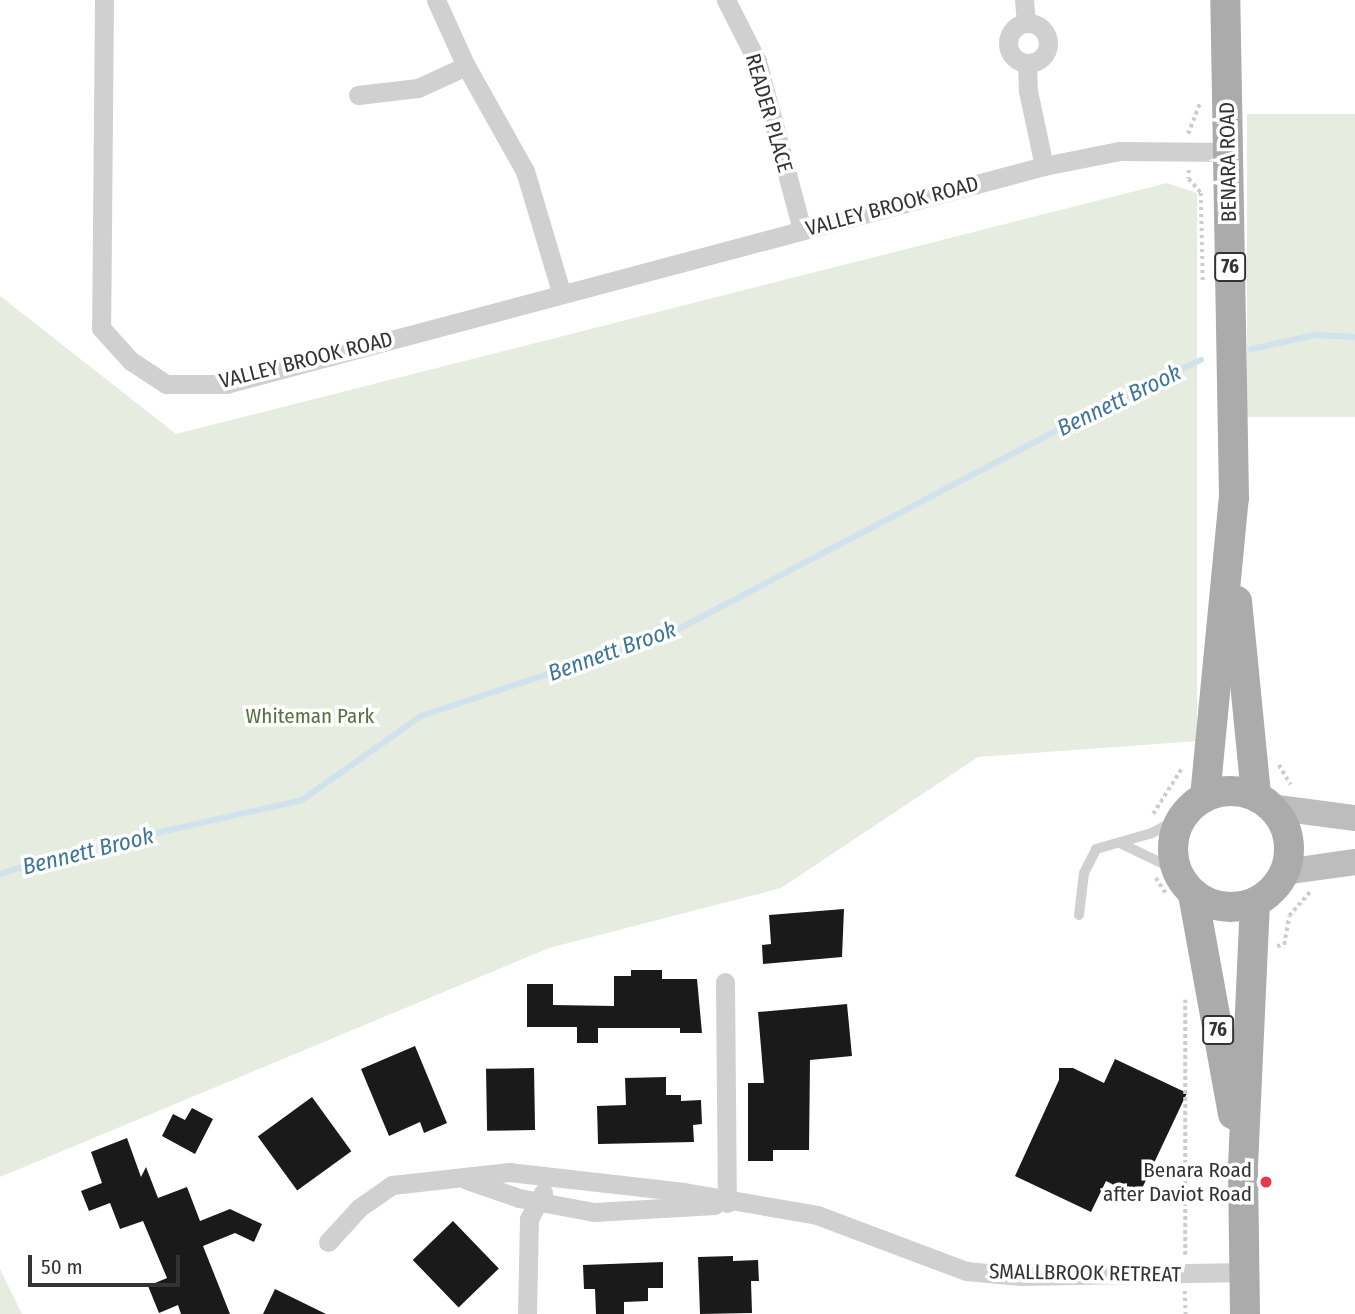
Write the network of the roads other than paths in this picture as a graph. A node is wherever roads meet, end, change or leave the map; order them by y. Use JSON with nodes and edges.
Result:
{"nodes":[{"id":1,"x":104,"y":0,"type":"edge"},
{"id":2,"x":436,"y":0,"type":"edge"},
{"id":3,"x":726,"y":0,"type":"edge"},
{"id":4,"x":1024,"y":0,"type":"edge"},
{"id":5,"x":1226,"y":0,"type":"edge"},
{"id":6,"x":1026,"y":22,"type":"junction"},
{"id":7,"x":1027,"y":64,"type":"junction"},
{"id":8,"x":466,"y":66,"type":"junction"},
{"id":9,"x":358,"y":95,"type":"dead end"},
{"id":10,"x":1228,"y":152,"type":"junction"},
{"id":11,"x":1044,"y":166,"type":"junction"},
{"id":12,"x":802,"y":230,"type":"junction"},
{"id":13,"x":561,"y":292,"type":"junction"},
{"id":14,"x":1231,"y":535,"type":"junction"},
{"id":15,"x":1205,"y":797,"type":"junction"},
{"id":16,"x":1274,"y":799,"type":"junction"},
{"id":17,"x":1182,"y":817,"type":"junction"},
{"id":18,"x":1355,"y":818,"type":"edge"},
{"id":19,"x":1122,"y":844,"type":"junction"},
{"id":20,"x":1355,"y":862,"type":"edge"},
{"id":21,"x":1284,"y":872,"type":"junction"},
{"id":22,"x":1181,"y":890,"type":"junction"},
{"id":23,"x":1255,"y":902,"type":"junction"},
{"id":24,"x":1079,"y":915,"type":"dead end"},
{"id":25,"x":725,"y":982,"type":"dead end"},
{"id":26,"x":1243,"y":1166,"type":"junction"},
{"id":27,"x":552,"y":1177,"type":"junction"},
{"id":28,"x":463,"y":1178,"type":"junction"},
{"id":29,"x":538,"y":1202,"type":"junction"},
{"id":30,"x":727,"y":1203,"type":"junction"},
{"id":31,"x":328,"y":1242,"type":"dead end"},
{"id":32,"x":1245,"y":1272,"type":"junction"},
{"id":33,"x":527,"y":1314,"type":"edge"},
{"id":34,"x":1245,"y":1314,"type":"edge"}],
"edges":[{"from":1,"to":13,"type":"street","name":"VALLEY BROOK ROAD"},
{"from":2,"to":8,"type":"street"},
{"from":3,"to":12,"type":"street","name":"READER PLACE"},
{"from":4,"to":6,"type":"street"},
{"from":5,"to":10,"type":"main road","name":"BENARA ROAD","number":"76"},
{"from":6,"to":7,"type":"street"},
{"from":6,"to":7,"type":"street"},
{"from":7,"to":11,"type":"street"},
{"from":8,"to":9,"type":"street"},
{"from":8,"to":13,"type":"street"},
{"from":10,"to":11,"type":"street","name":"VALLEY BROOK ROAD"},
{"from":10,"to":14,"type":"main road","name":"BENARA ROAD","number":"76"},
{"from":11,"to":12,"type":"street","name":"VALLEY BROOK ROAD"},
{"from":12,"to":13,"type":"street","name":"VALLEY BROOK ROAD"},
{"from":14,"to":15,"type":"main road","name":"BENARA ROAD","number":"76"},
{"from":14,"to":16,"type":"main road","name":"BENARA ROAD","number":"76"},
{"from":15,"to":16,"type":"main road"},
{"from":15,"to":17,"type":"main road"},
{"from":16,"to":18,"type":"street"},
{"from":16,"to":21,"type":"main road","number":"76"},
{"from":17,"to":19,"type":"lane"},
{"from":17,"to":22,"type":"main road","number":"76"},
{"from":19,"to":22,"type":"lane"},
{"from":19,"to":24,"type":"lane"},
{"from":20,"to":21,"type":"street"},
{"from":21,"to":23,"type":"main road"},
{"from":22,"to":23,"type":"main road"},
{"from":22,"to":26,"type":"main road","number":"76"},
{"from":23,"to":26,"type":"main road","number":"76"},
{"from":25,"to":30,"type":"street"},
{"from":26,"to":32,"type":"main road","number":"76"},
{"from":27,"to":28,"type":"street","name":"SMALLBROOK RETREAT"},
{"from":27,"to":29,"type":"street"},
{"from":27,"to":30,"type":"street","name":"SMALLBROOK RETREAT"},
{"from":28,"to":29,"type":"street","name":"SMALLBROOK RETREAT"},
{"from":28,"to":31,"type":"street","name":"SMALLBROOK RETREAT"},
{"from":29,"to":30,"type":"street","name":"SMALLBROOK RETREAT"},
{"from":29,"to":33,"type":"street"},
{"from":30,"to":32,"type":"street","name":"SMALLBROOK RETREAT"},
{"from":32,"to":34,"type":"main road","number":"76"}]}
